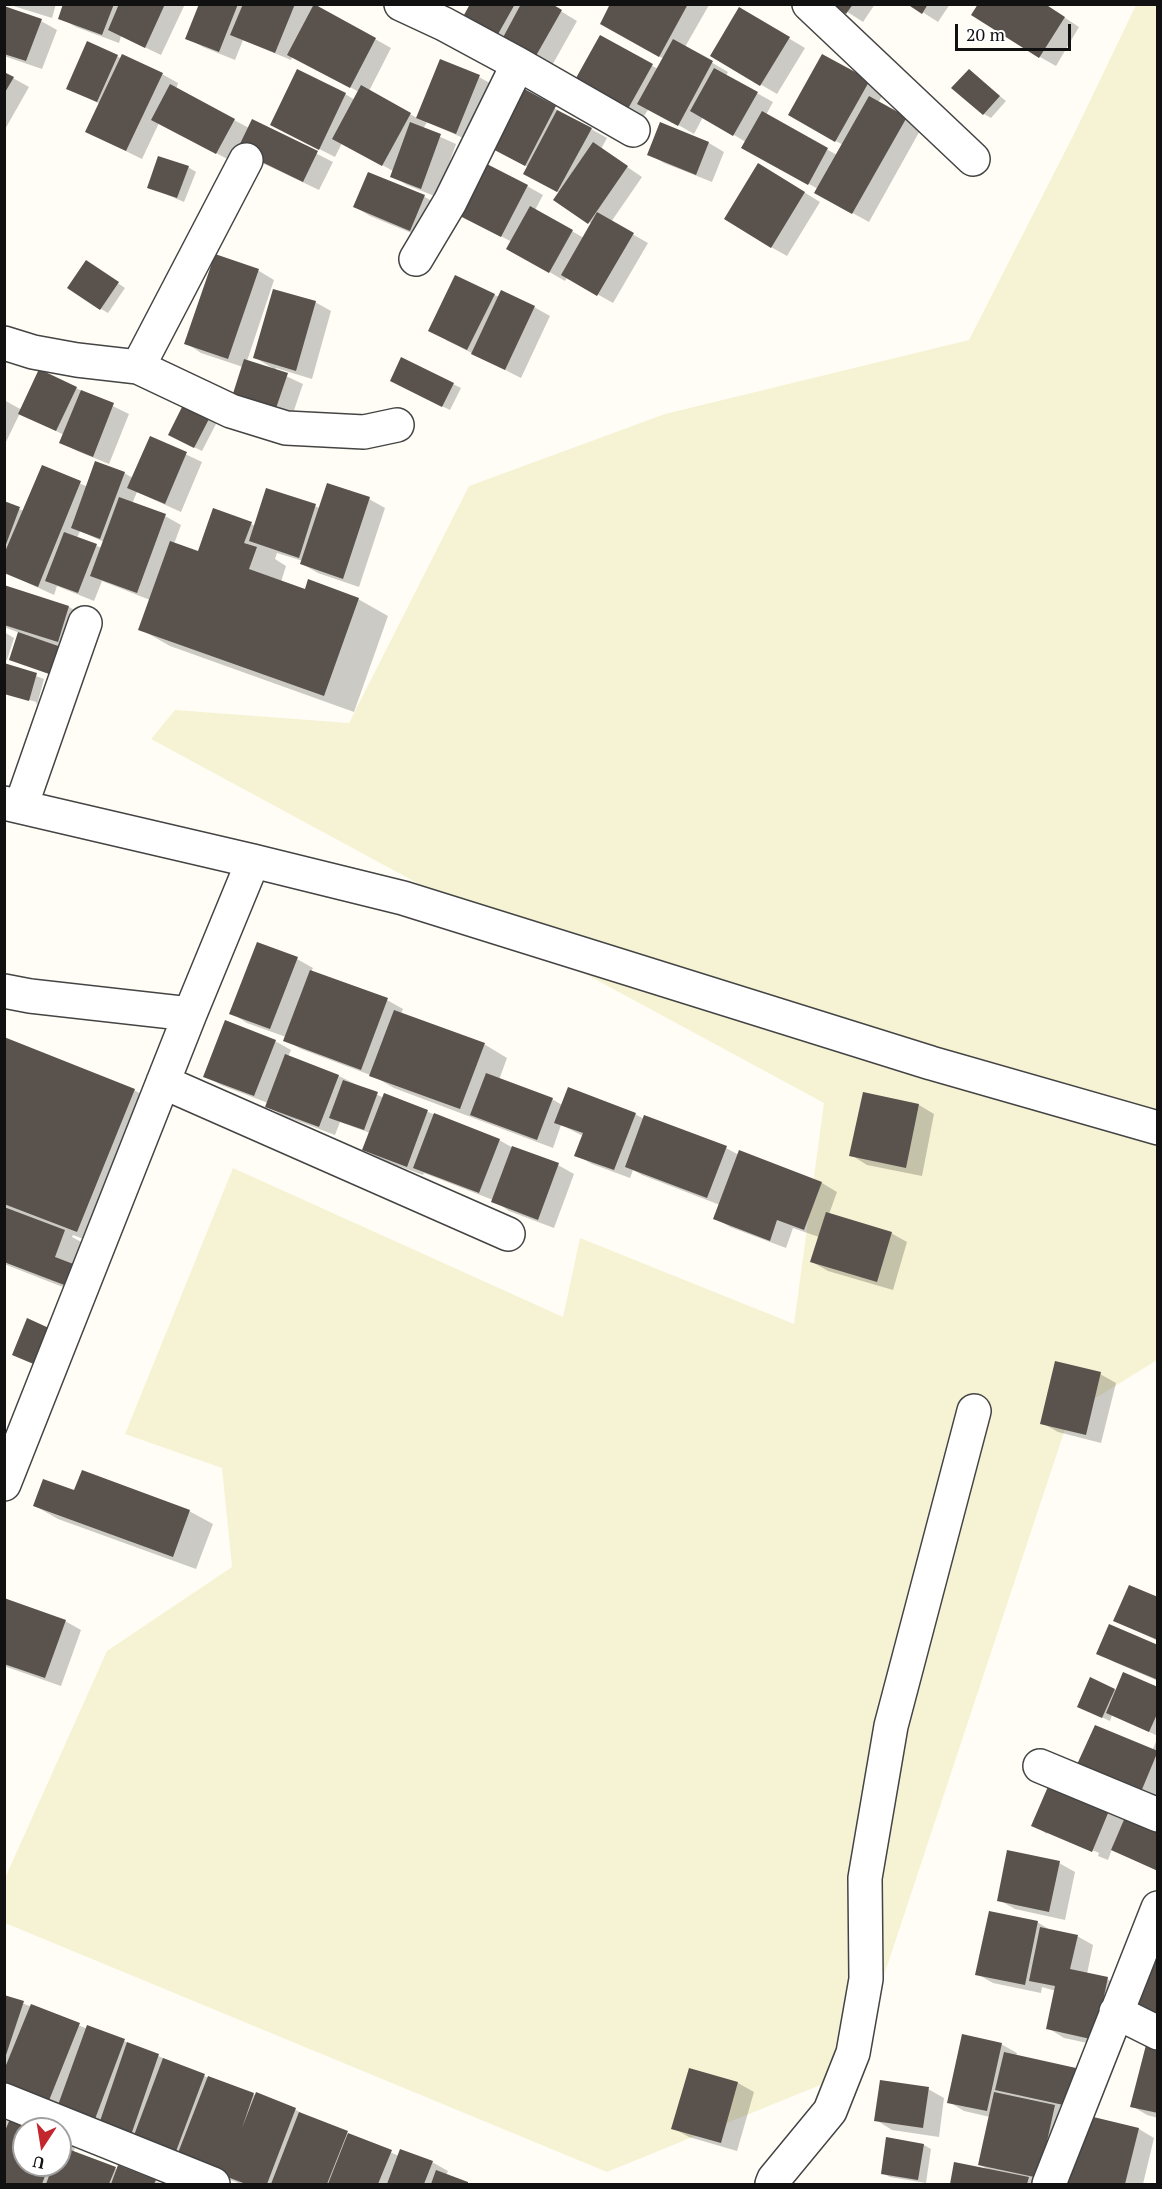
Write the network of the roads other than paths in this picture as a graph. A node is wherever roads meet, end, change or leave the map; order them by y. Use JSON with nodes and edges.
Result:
{"nodes":[{"id":1,"x":401,"y":4,"type":"edge"},
{"id":2,"x":809,"y":4,"type":"edge"},
{"id":3,"x":448,"y":14,"type":"edge"},
{"id":4,"x":518,"y":64,"type":"junction"},
{"id":5,"x":633,"y":130,"type":"dead end"},
{"id":6,"x":973,"y":159,"type":"dead end"},
{"id":7,"x":246,"y":160,"type":"dead end"},
{"id":8,"x":416,"y":259,"type":"dead end"},
{"id":9,"x":4,"y":344,"type":"edge"},
{"id":10,"x":138,"y":367,"type":"junction"},
{"id":11,"x":397,"y":425,"type":"dead end"},
{"id":12,"x":85,"y":623,"type":"dead end"},
{"id":13,"x":13,"y":805,"type":"edge"},
{"id":14,"x":253,"y":861,"type":"junction"},
{"id":15,"x":4,"y":991,"type":"edge"},
{"id":16,"x":190,"y":1014,"type":"junction"},
{"id":17,"x":163,"y":1082,"type":"junction"},
{"id":18,"x":1158,"y":1128,"type":"edge"},
{"id":19,"x":507,"y":1234,"type":"dead end"},
{"id":20,"x":974,"y":1411,"type":"dead end"},
{"id":21,"x":4,"y":1484,"type":"edge"},
{"id":22,"x":1040,"y":1766,"type":"dead end"},
{"id":23,"x":1158,"y":1815,"type":"edge"},
{"id":24,"x":1158,"y":1908,"type":"edge"},
{"id":25,"x":1116,"y":2012,"type":"junction"},
{"id":26,"x":1158,"y":2033,"type":"edge"},
{"id":27,"x":4,"y":2100,"type":"edge"},
{"id":28,"x":213,"y":2184,"type":"edge"},
{"id":29,"x":772,"y":2184,"type":"edge"},
{"id":30,"x":1049,"y":2184,"type":"edge"}],
"edges":[{"from":1,"to":3,"type":"street"},
{"from":2,"to":6,"type":"street"},
{"from":3,"to":4,"type":"street"},
{"from":4,"to":5,"type":"street"},
{"from":4,"to":8,"type":"street"},
{"from":7,"to":10,"type":"street"},
{"from":9,"to":10,"type":"street"},
{"from":10,"to":11,"type":"street"},
{"from":12,"to":13,"type":"street"},
{"from":13,"to":14,"type":"street"},
{"from":14,"to":16,"type":"street"},
{"from":14,"to":18,"type":"street"},
{"from":15,"to":16,"type":"street"},
{"from":16,"to":17,"type":"street"},
{"from":17,"to":19,"type":"street"},
{"from":17,"to":21,"type":"street"},
{"from":20,"to":29,"type":"street"},
{"from":22,"to":23,"type":"street"},
{"from":24,"to":25,"type":"street"},
{"from":25,"to":26,"type":"street"},
{"from":25,"to":30,"type":"street"},
{"from":27,"to":28,"type":"street"}]}
